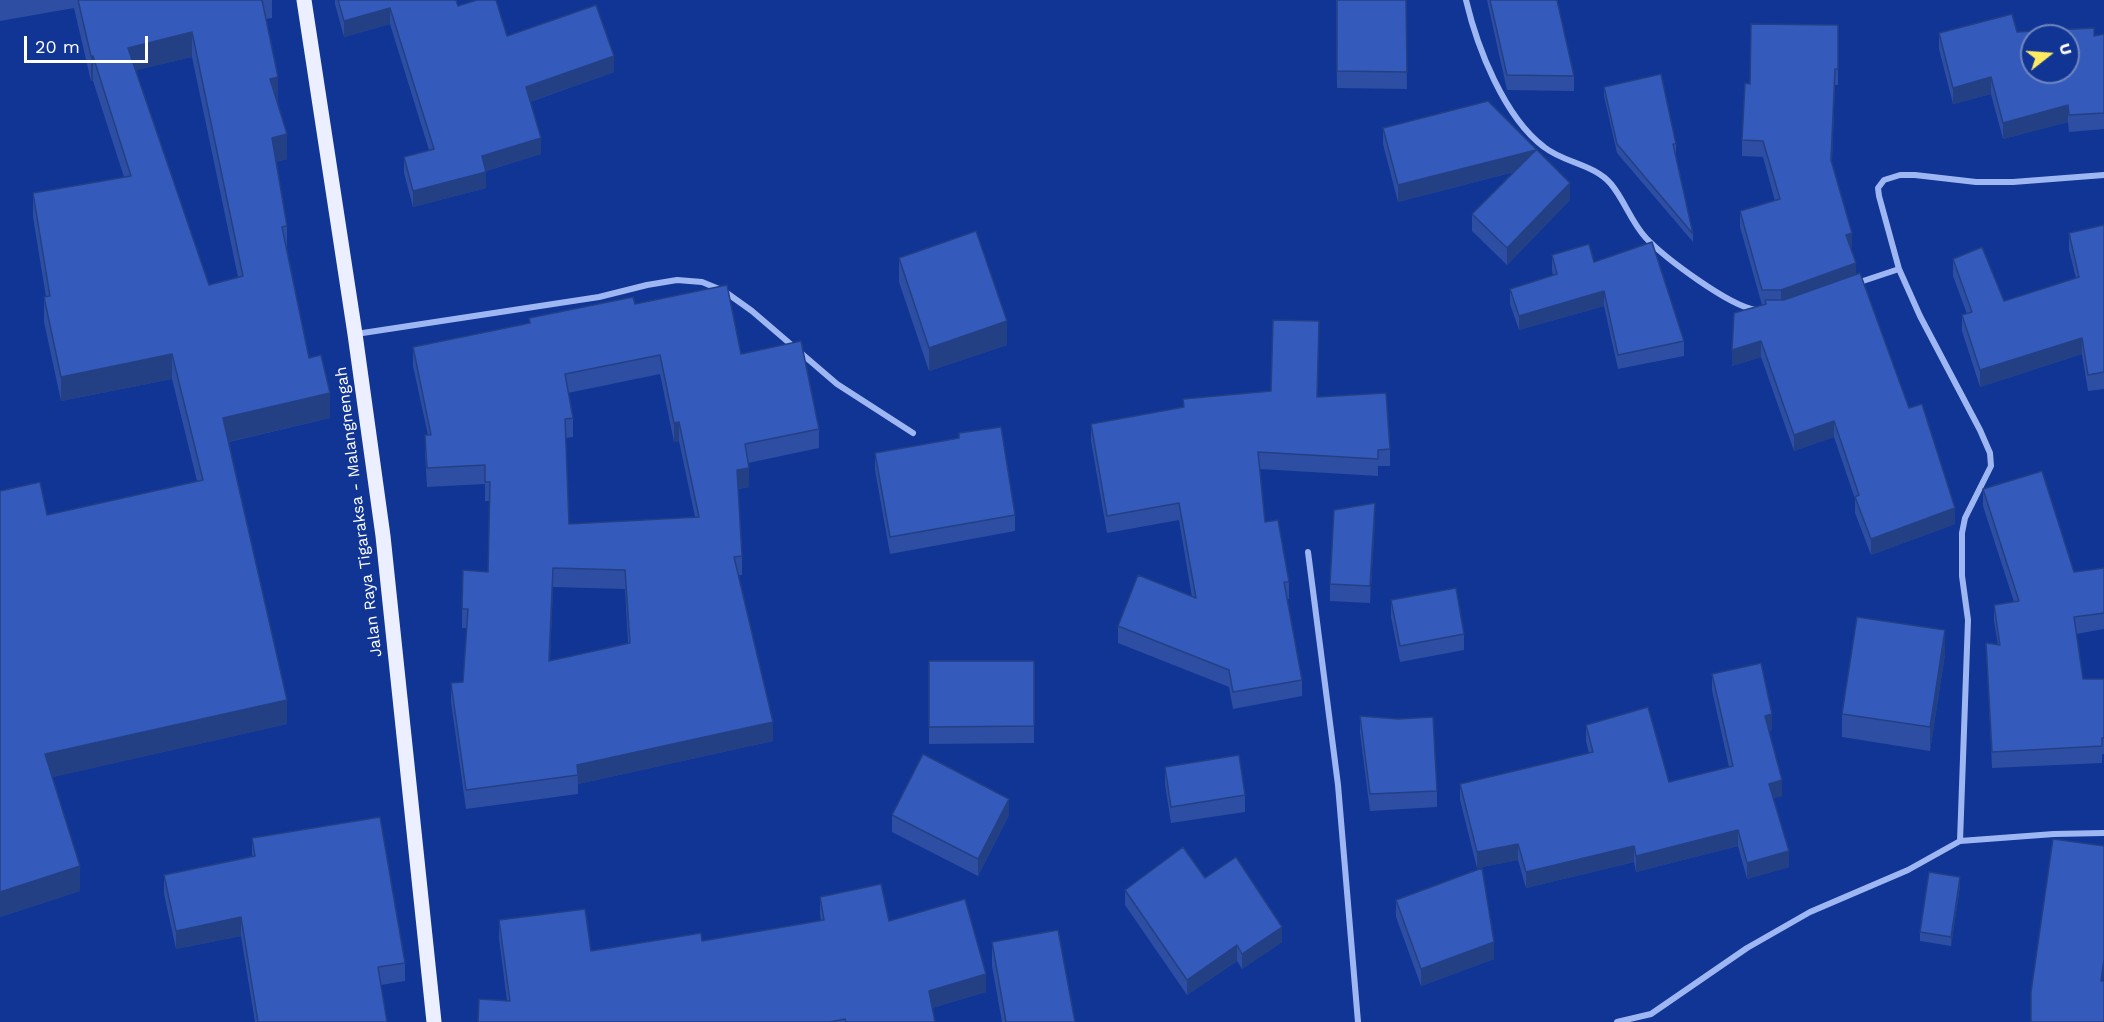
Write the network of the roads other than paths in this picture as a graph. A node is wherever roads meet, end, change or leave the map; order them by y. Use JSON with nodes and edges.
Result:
{"nodes":[{"id":1,"x":304,"y":0,"type":"edge"},
{"id":2,"x":1466,"y":0,"type":"edge"},
{"id":3,"x":2104,"y":175,"type":"edge"},
{"id":4,"x":1899,"y":269,"type":"junction"},
{"id":5,"x":1852,"y":285,"type":"edge"},
{"id":6,"x":1766,"y":312,"type":"edge"},
{"id":7,"x":355,"y":334,"type":"junction"},
{"id":8,"x":913,"y":433,"type":"dead end"},
{"id":9,"x":1308,"y":552,"type":"dead end"},
{"id":10,"x":2104,"y":833,"type":"edge"},
{"id":11,"x":1960,"y":841,"type":"junction"},
{"id":12,"x":1651,"y":1014,"type":"junction"},
{"id":13,"x":434,"y":1022,"type":"edge"},
{"id":14,"x":1358,"y":1022,"type":"edge"},
{"id":15,"x":1617,"y":1022,"type":"edge"},
{"id":16,"x":1654,"y":1022,"type":"edge"}],
"edges":[{"from":1,"to":7,"type":"main road","name":"Jalan Raya Tigaraksa - Malangnengah"},
{"from":2,"to":6,"type":"street"},
{"from":3,"to":4,"type":"street"},
{"from":4,"to":5,"type":"street"},
{"from":4,"to":11,"type":"street"},
{"from":7,"to":8,"type":"street"},
{"from":7,"to":13,"type":"main road","name":"Jalan Raya Tigaraksa - Malangnengah"},
{"from":9,"to":14,"type":"street"},
{"from":10,"to":11,"type":"street"},
{"from":11,"to":12,"type":"street"},
{"from":12,"to":15,"type":"street"},
{"from":12,"to":16,"type":"street"}]}
